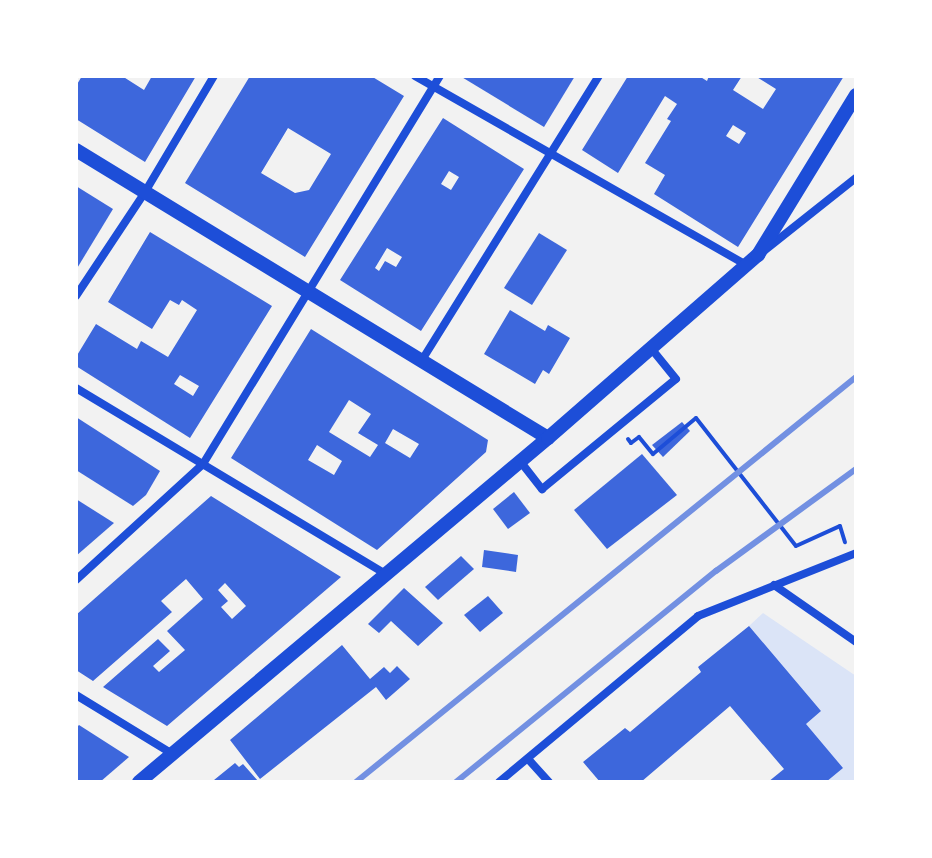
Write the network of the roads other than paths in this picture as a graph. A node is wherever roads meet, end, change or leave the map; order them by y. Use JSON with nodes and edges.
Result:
{"nodes":[{"id":1,"x":214,"y":76,"type":"edge"},
{"id":2,"x":415,"y":76,"type":"edge"},
{"id":3,"x":440,"y":76,"type":"edge"},
{"id":4,"x":599,"y":76,"type":"edge"},
{"id":5,"x":433,"y":87,"type":"junction"},
{"id":6,"x":856,"y":95,"type":"edge"},
{"id":7,"x":76,"y":150,"type":"edge"},
{"id":8,"x":550,"y":155,"type":"junction"},
{"id":9,"x":856,"y":178,"type":"edge"},
{"id":10,"x":145,"y":192,"type":"junction"},
{"id":11,"x":752,"y":260,"type":"junction"},
{"id":12,"x":308,"y":292,"type":"junction"},
{"id":13,"x":76,"y":296,"type":"edge"},
{"id":14,"x":651,"y":348,"type":"junction"},
{"id":15,"x":422,"y":360,"type":"junction"},
{"id":16,"x":76,"y":388,"type":"edge"},
{"id":17,"x":548,"y":438,"type":"junction"},
{"id":18,"x":520,"y":461,"type":"junction"},
{"id":19,"x":203,"y":464,"type":"junction"},
{"id":20,"x":856,"y":553,"type":"edge"},
{"id":21,"x":76,"y":565,"type":"edge"},
{"id":22,"x":86,"y":571,"type":"junction"},
{"id":23,"x":385,"y":574,"type":"junction"},
{"id":24,"x":76,"y":580,"type":"edge"},
{"id":25,"x":774,"y":585,"type":"junction"},
{"id":26,"x":856,"y":642,"type":"edge"},
{"id":27,"x":76,"y":695,"type":"edge"},
{"id":28,"x":171,"y":753,"type":"junction"},
{"id":29,"x":529,"y":760,"type":"junction"},
{"id":30,"x":139,"y":782,"type":"edge"},
{"id":31,"x":499,"y":782,"type":"edge"},
{"id":32,"x":549,"y":782,"type":"edge"}],
"edges":[{"from":1,"to":10,"type":"street"},
{"from":2,"to":5,"type":"street"},
{"from":3,"to":5,"type":"street"},
{"from":4,"to":8,"type":"street"},
{"from":5,"to":8,"type":"street"},
{"from":5,"to":12,"type":"street"},
{"from":6,"to":11,"type":"street"},
{"from":7,"to":10,"type":"street"},
{"from":8,"to":11,"type":"street"},
{"from":8,"to":15,"type":"street"},
{"from":9,"to":11,"type":"street"},
{"from":10,"to":12,"type":"street"},
{"from":10,"to":13,"type":"street"},
{"from":11,"to":14,"type":"street"},
{"from":12,"to":15,"type":"street"},
{"from":12,"to":19,"type":"street"},
{"from":14,"to":17,"type":"street"},
{"from":14,"to":18,"type":"street"},
{"from":15,"to":17,"type":"street"},
{"from":16,"to":19,"type":"street"},
{"from":17,"to":18,"type":"street"},
{"from":18,"to":23,"type":"street"},
{"from":19,"to":22,"type":"street"},
{"from":19,"to":23,"type":"street"},
{"from":20,"to":25,"type":"street"},
{"from":21,"to":22,"type":"street"},
{"from":22,"to":24,"type":"street"},
{"from":23,"to":28,"type":"street"},
{"from":25,"to":26,"type":"street"},
{"from":25,"to":29,"type":"street"},
{"from":27,"to":28,"type":"street"},
{"from":28,"to":30,"type":"street"},
{"from":29,"to":31,"type":"street"},
{"from":29,"to":32,"type":"street"}]}
